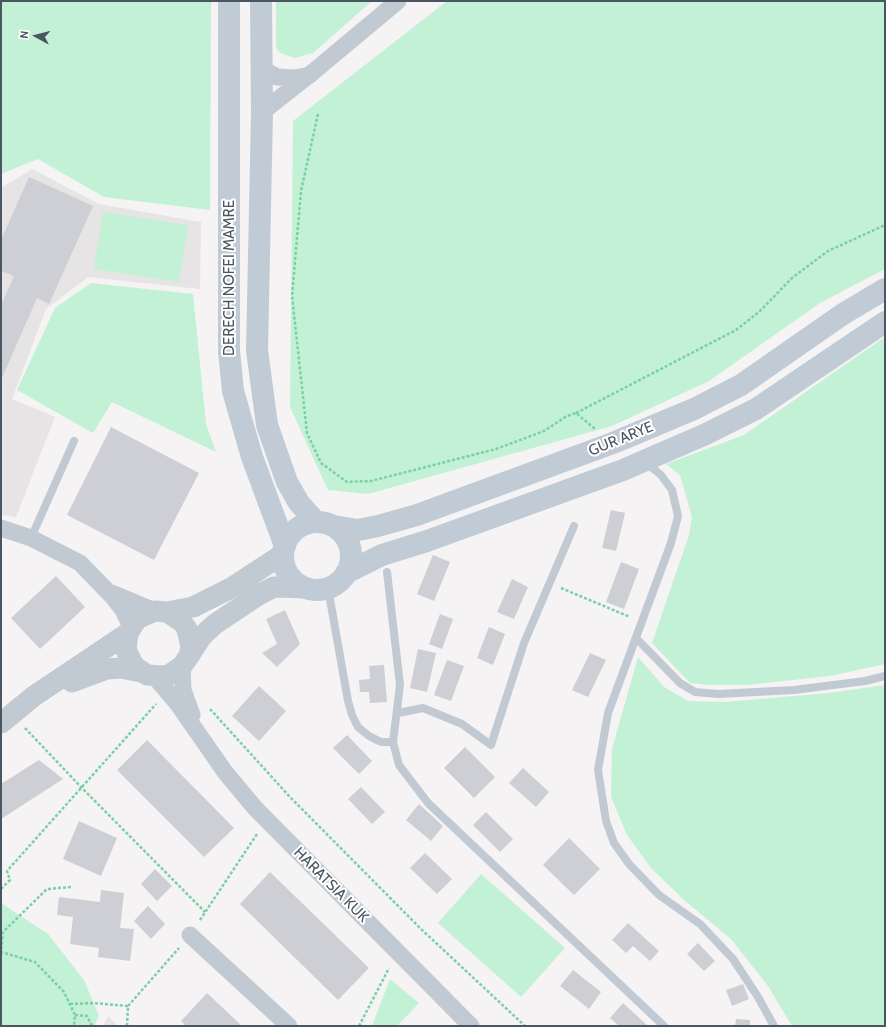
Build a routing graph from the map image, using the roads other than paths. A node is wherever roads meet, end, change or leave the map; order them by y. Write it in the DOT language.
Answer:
graph roads {
  1 [pos="229,1"];
  2 [pos="261,1"];
  3 [pos="398,1"];
  4 [pos="261,65"];
  5 [pos="310,75"];
  6 [pos="262,112"];
  7 [pos="885,289"];
  8 [pos="885,322"];
  9 [pos="74,440"];
  10 [pos="644,461"];
  11 [pos="324,524"];
  12 [pos="574,526"];
  13 [pos="1,528"];
  14 [pos="31,538"];
  15 [pos="284,550"];
  16 [pos="388,572"];
  17 [pos="346,573"];
  18 [pos="305,588"];
  19 [pos="328,588"];
  20 [pos="107,590"];
  21 [pos="161,612"];
  22 [pos="129,630"];
  23 [pos="636,638"];
  24 [pos="185,661"];
  25 [pos="885,676"];
  26 [pos="154,680"];
  27 [pos="34,696"];
  28 [pos="398,713"];
  29 [pos="6,718"];
  30 [pos="201,737"];
  31 [pos="393,742"];
  32 [pos="190,935"];
  33 [pos="289,1026"];
  34 [pos="471,1026"];
  35 [pos="664,1026"];
  36 [pos="774,1026"];
  1 -- 15 [label="main road, DERECH NOFEI MAMRE"];
  2 -- 4 [label="main road, DERECH NOFEI MAMRE"];
  3 -- 5 [label="street"];
  4 -- 5 [label="street"];
  4 -- 6 [label="main road, DERECH NOFEI MAMRE"];
  5 -- 6 [label="street"];
  6 -- 11 [label="main road, DERECH NOFEI MAMRE"];
  7 -- 11 [label="main road, GUR ARYE"];
  8 -- 10 [label="main road, GUR ARYE"];
  9 -- 14 [label="lane"];
  10 -- 17 [label="main road, GUR ARYE"];
  10 -- 23 [label="lane"];
  11 -- 15 [label="main road"];
  11 -- 17 [label="main road"];
  12 -- 28 [label="lane"];
  13 -- 14 [label="street"];
  14 -- 20 [label="street"];
  15 -- 18 [label="main road"];
  15 -- 21 [label="street"];
  16 -- 28 [label="lane"];
  17 -- 19 [label="main road"];
  18 -- 19 [label="main road"];
  18 -- 24 [label="street"];
  19 -- 31 [label="lane"];
  20 -- 21 [label="street"];
  20 -- 22 [label="street"];
  21 -- 22 [label="street"];
  21 -- 24 [label="street"];
  22 -- 26 [label="street"];
  22 -- 27 [label="street"];
  23 -- 25 [label="lane"];
  23 -- 36 [label="lane"];
  24 -- 26 [label="street"];
  24 -- 30 [label="street, HARATSIA KUK"];
  26 -- 27 [label="street"];
  26 -- 30 [label="street, HARATSIA KUK"];
  27 -- 29 [label="street"];
  28 -- 31 [label="lane"];
  30 -- 34 [label="street, HARATSIA KUK"];
  31 -- 35 [label="lane"];
  32 -- 33 [label="street"];
}
